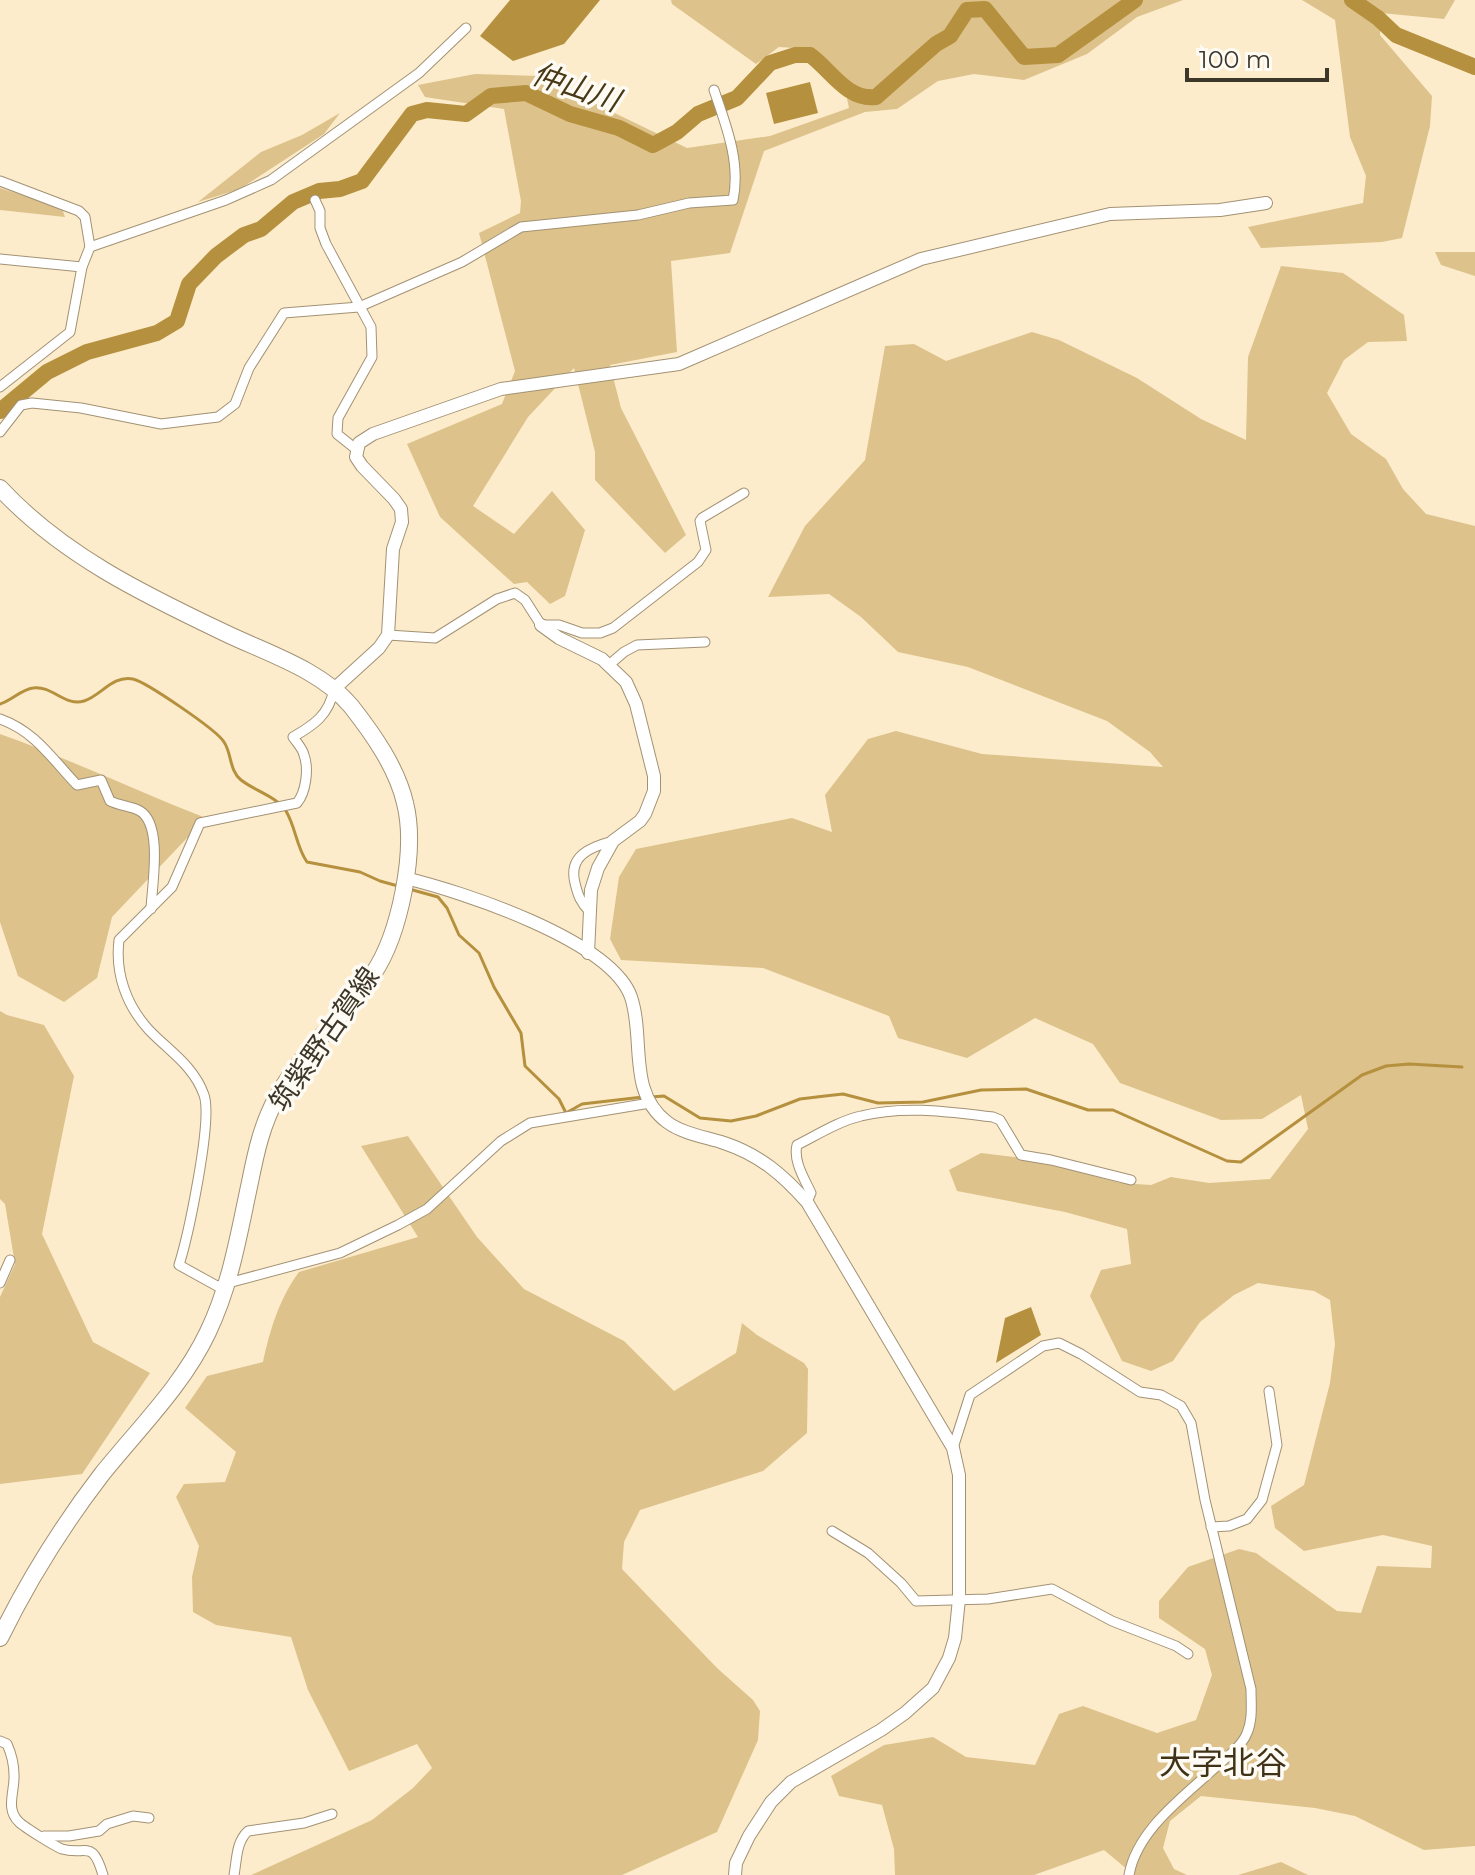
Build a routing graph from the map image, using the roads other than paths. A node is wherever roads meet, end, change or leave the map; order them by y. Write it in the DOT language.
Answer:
graph roads {
  1 [pos="466,28"];
  2 [pos="714,90"];
  3 [pos="0,181"];
  4 [pos="315,200"];
  5 [pos="1266,203"];
  6 [pos="90,247"];
  7 [pos="0,259"];
  8 [pos="82,267"];
  9 [pos="359,307"];
  10 [pos="0,387"];
  11 [pos="0,432"];
  12 [pos="357,450"];
  13 [pos="0,488"];
  14 [pos="744,493"];
  15 [pos="541,625"];
  16 [pos="388,635"];
  17 [pos="705,642"];
  18 [pos="610,664"];
  19 [pos="334,689"];
  20 [pos="0,719"];
  21 [pos="613,841"];
  22 [pos="405,878"];
  23 [pos="151,909"];
  24 [pos="590,912"];
  25 [pos="588,953"];
  26 [pos="650,1103"];
  27 [pos="1131,1180"];
  28 [pos="807,1202"];
  29 [pos="10,1260"];
  30 [pos="228,1281"];
  31 [pos="0,1283"];
  32 [pos="1269,1391"];
  33 [pos="953,1448"];
  34 [pos="1211,1527"];
  35 [pos="832,1531"];
  36 [pos="959,1599"];
  37 [pos="0,1638"];
  38 [pos="1188,1654"];
  39 [pos="0,1741"];
  40 [pos="332,1814"];
  41 [pos="149,1818"];
  42 [pos="41,1835"];
  43 [pos="103,1875"];
  44 [pos="234,1875"];
  45 [pos="735,1875"];
  46 [pos="1129,1875"];
  1 -- 6 [label="street"];
  2 -- 9 [label="street"];
  3 -- 6 [label="street"];
  4 -- 9 [label="street"];
  5 -- 12 [label="street"];
  6 -- 8 [label="street"];
  7 -- 8 [label="street"];
  8 -- 10 [label="street"];
  9 -- 11 [label="street"];
  9 -- 12 [label="street"];
  12 -- 16 [label="street"];
  13 -- 19 [label="main road, 筑紫野古賀線"];
  14 -- 15 [label="street"];
  15 -- 16 [label="street"];
  15 -- 18 [label="street"];
  16 -- 19 [label="street"];
  17 -- 18 [label="street"];
  18 -- 21 [label="street"];
  19 -- 22 [label="main road, 筑紫野古賀線"];
  19 -- 23 [label="street"];
  20 -- 23 [label="street"];
  21 -- 24 [label="street"];
  21 -- 24 [label="street"];
  22 -- 25 [label="street"];
  22 -- 30 [label="main road, 筑紫野古賀線"];
  23 -- 30 [label="street"];
  24 -- 25 [label="street"];
  25 -- 26 [label="street"];
  26 -- 28 [label="street"];
  26 -- 30 [label="street"];
  27 -- 28 [label="street"];
  28 -- 33 [label="street"];
  29 -- 31 [label="street"];
  30 -- 37 [label="main road, 筑紫野古賀線"];
  32 -- 34 [label="street"];
  33 -- 34 [label="street"];
  33 -- 36 [label="street"];
  34 -- 46 [label="street"];
  35 -- 36 [label="street"];
  36 -- 38 [label="street"];
  36 -- 45 [label="street"];
  39 -- 42 [label="street"];
  40 -- 44 [label="street"];
  41 -- 42 [label="street"];
  42 -- 43 [label="street"];
}
